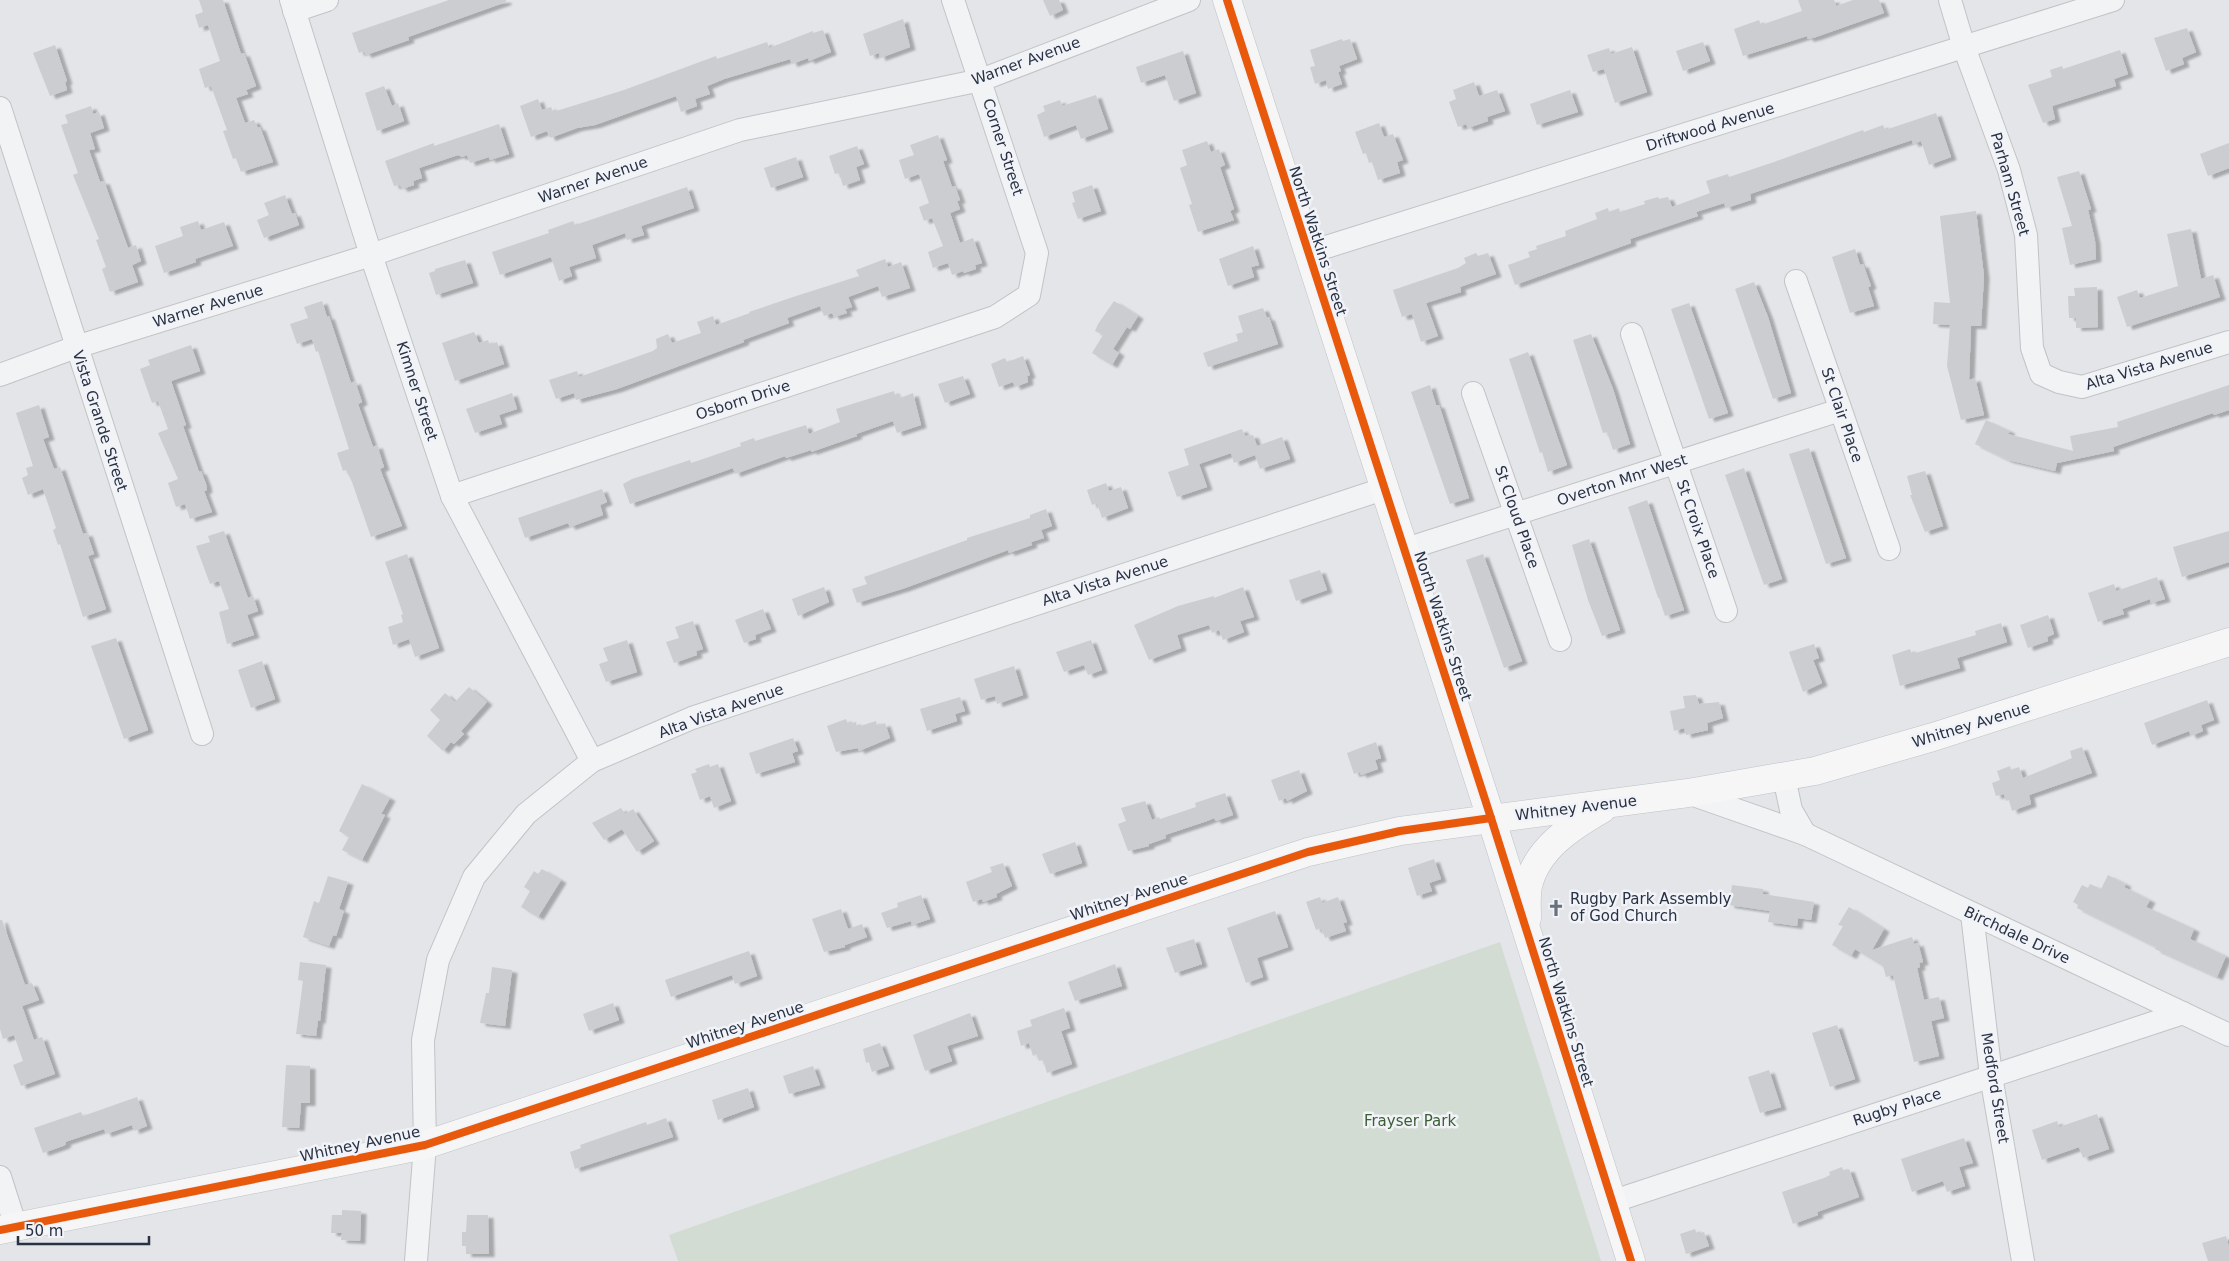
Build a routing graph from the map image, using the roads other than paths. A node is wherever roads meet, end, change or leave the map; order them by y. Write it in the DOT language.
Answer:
graph roads {
  1 [pos="327,0"];
  2 [pos="954,0"];
  3 [pos="1190,0"];
  4 [pos="1227,0"];
  5 [pos="1950,0"];
  6 [pos="2113,0"];
  7 [pos="292,6"];
  8 [pos="1964,47"];
  9 [pos="981,80"];
  10 [pos="0,108"];
  11 [pos="1308,253"];
  12 [pos="371,255"];
  13 [pos="1796,282"];
  14 [pos="1029,295"];
  15 [pos="1632,334"];
  16 [pos="2229,342"];
  17 [pos="76,347"];
  18 [pos="0,374"];
  19 [pos="2041,374"];
  20 [pos="1474,394"];
  21 [pos="1840,410"];
  22 [pos="1676,463"];
  23 [pos="1383,489"];
  24 [pos="452,496"];
  25 [pos="1516,514"];
  26 [pos="1889,549"];
  27 [pos="1404,550"];
  28 [pos="1726,611"];
  29 [pos="1560,640"];
  30 [pos="2229,642"];
  31 [pos="202,734"];
  32 [pos="592,761"];
  33 [pos="1784,777"];
  34 [pos="1688,793"];
  35 [pos="1614,803"];
  36 [pos="1491,818"];
  37 [pos="1805,834"];
  38 [pos="1972,914"];
  39 [pos="1527,934"];
  40 [pos="2183,1014"];
  41 [pos="2229,1036"];
  42 [pos="1991,1076"];
  43 [pos="425,1145"];
  44 [pos="0,1177"];
  45 [pos="1611,1202"];
  46 [pos="8,1228"];
  47 [pos="416,1261"];
  48 [pos="1631,1261"];
  49 [pos="2023,1261"];
  1 -- 7 [label="street"];
  2 -- 9 [label="street, Corner Street"];
  3 -- 9 [label="street, Warner Avenue"];
  4 -- 11 [label="main road, North Watkins Street"];
  5 -- 8 [label="street, Parham Street"];
  6 -- 8 [label="street, Driftwood Avenue"];
  7 -- 12 [label="street, Kimner Street"];
  8 -- 11 [label="street, Driftwood Avenue"];
  8 -- 19 [label="street, Parham Street"];
  9 -- 12 [label="street, Warner Avenue"];
  9 -- 14 [label="street, Corner Street"];
  10 -- 17 [label="street, Vista Grande Street"];
  11 -- 23 [label="main road, North Watkins Street"];
  12 -- 17 [label="street, Warner Avenue"];
  12 -- 24 [label="street, Kimner Street"];
  13 -- 21 [label="street, St Clair Place"];
  14 -- 24 [label="street, Osborn Drive"];
  15 -- 22 [label="street, St Croix Place"];
  16 -- 19 [label="street, Alta Vista Avenue"];
  17 -- 18 [label="street, Warner Avenue"];
  17 -- 31 [label="street, Vista Grande Street"];
  20 -- 25 [label="street, St Cloud Place"];
  21 -- 22 [label="street, Overton Mnr West"];
  21 -- 26 [label="street, St Clair Place"];
  22 -- 25 [label="street, Overton Mnr West"];
  22 -- 28 [label="street, St Croix Place"];
  23 -- 27 [label="main road, North Watkins Street"];
  23 -- 32 [label="street, Alta Vista Avenue"];
  24 -- 32 [label="street, Kimner Street"];
  25 -- 27 [label="street, Overton Mnr West"];
  25 -- 29 [label="street, St Cloud Place"];
  27 -- 36 [label="main road, North Watkins Street"];
  30 -- 33 [label="main road, Whitney Avenue"];
  32 -- 43 [label="street, Alta Vista Avenue"];
  33 -- 34 [label="main road, Whitney Avenue"];
  33 -- 37 [label="street"];
  34 -- 35 [label="main road, Whitney Avenue"];
  34 -- 37 [label="street, Birchdale Drive"];
  35 -- 36 [label="main road, Whitney Avenue"];
  35 -- 39 [label="main road"];
  36 -- 39 [label="main road, North Watkins Street"];
  36 -- 43 [label="main road, Whitney Avenue"];
  37 -- 38 [label="street, Birchdale Drive"];
  38 -- 40 [label="street, Birchdale Drive"];
  38 -- 42 [label="street, Medford Street"];
  39 -- 45 [label="main road, North Watkins Street"];
  40 -- 41 [label="street, Birchdale Drive"];
  40 -- 42 [label="street, Rugby Place"];
  42 -- 45 [label="street, Rugby Place"];
  42 -- 49 [label="street, Medford Street"];
  43 -- 46 [label="main road, Whitney Avenue"];
  43 -- 47 [label="street, Alta Vista Avenue"];
  44 -- 46 [label="street"];
  45 -- 48 [label="main road, North Watkins Street"];
}
